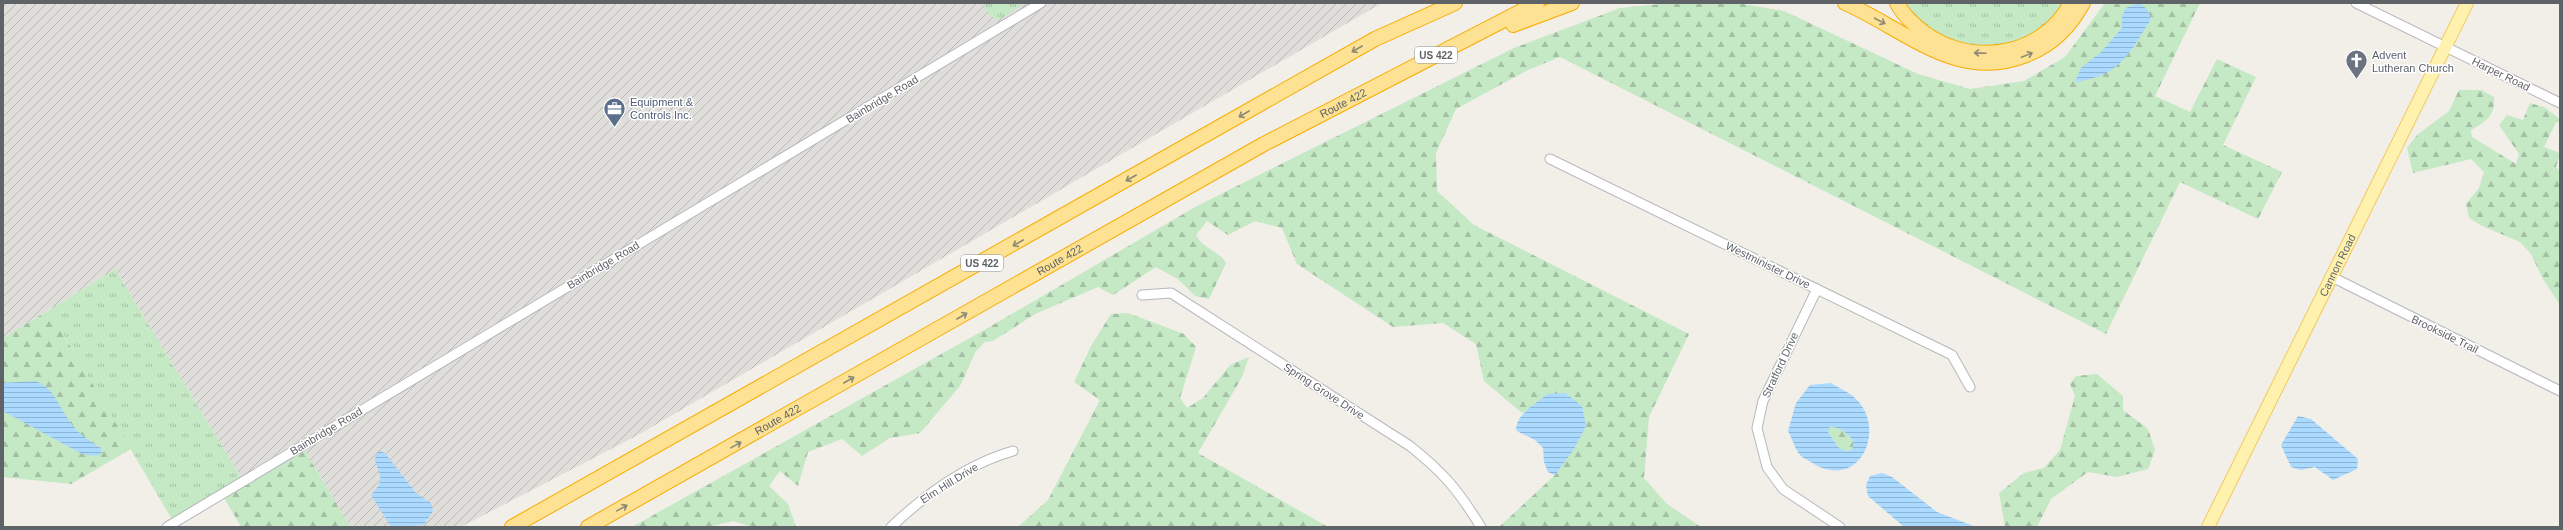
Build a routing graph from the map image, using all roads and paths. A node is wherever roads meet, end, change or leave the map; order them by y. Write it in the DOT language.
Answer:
graph roads {
  1 [pos="1040,3"];
  2 [pos="1438,3"];
  3 [pos="1455,3"];
  4 [pos="1536,3"];
  5 [pos="1572,3"];
  6 [pos="1845,3"];
  7 [pos="1897,3"];
  8 [pos="2071,3"];
  9 [pos="2083,3"];
  10 [pos="2356,3"];
  11 [pos="2467,3"];
  12 [pos="1375,39"];
  13 [pos="2446,48"];
  14 [pos="2560,103"];
  15 [pos="1336,106"];
  16 [pos="1550,159"];
  17 [pos="2330,276"];
  18 [pos="1817,289"];
  19 [pos="1142,295"];
  20 [pos="1970,387"];
  21 [pos="2560,391"];
  22 [pos="1013,450"];
  23 [pos="167,527"];
  24 [pos="512,527"];
  25 [pos="588,527"];
  26 [pos="891,527"];
  27 [pos="1481,527"];
  28 [pos="1840,527"];
  29 [pos="2208,527"];
  1 -- 23 [label="street, Bainbridge Road"];
  2 -- 12 [label="highway"];
  3 -- 12 [label="highway, US 422"];
  4 -- 15 [label="highway, Route 422 / US 422"];
  5 -- 15 [label="highway"];
  6 -- 9 [label="highway, one-way"];
  8 -- 7 [label="highway, one-way"];
  10 -- 13 [label="street, Harper Road"];
  11 -- 13 [label="main road, Cannon Road"];
  12 -- 24 [label="highway, US 422, one-way"];
  13 -- 14 [label="street, Harper Road"];
  13 -- 17 [label="main road, Cannon Road"];
  25 -- 15 [label="highway, Route 422 / US 422, one-way"];
  16 -- 18 [label="street, Westminister Drive"];
  17 -- 21 [label="street, Brookside Trail"];
  17 -- 29 [label="main road, Cannon Road"];
  18 -- 20 [label="street, Westminister Drive"];
  18 -- 28 [label="street, Stratford Drive"];
  19 -- 27 [label="street, Spring Grove Drive"];
  22 -- 26 [label="street, Elm Hill Drive"];
}
